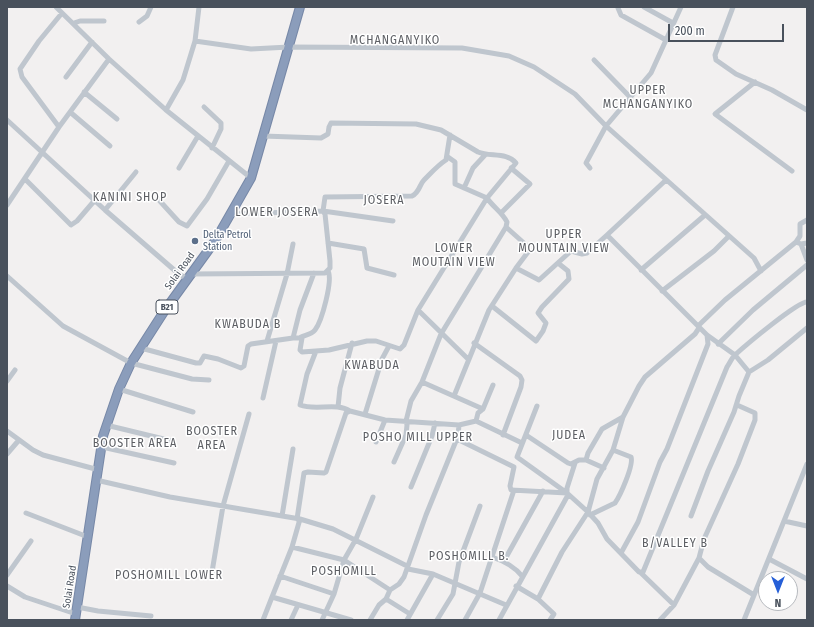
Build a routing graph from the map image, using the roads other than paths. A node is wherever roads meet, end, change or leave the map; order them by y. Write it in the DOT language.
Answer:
graph roads {
  1 [pos="56,7"];
  2 [pos="151,7"];
  3 [pos="199,7"];
  4 [pos="300,7"];
  5 [pos="618,7"];
  6 [pos="644,7"];
  7 [pos="681,7"];
  8 [pos="733,7"];
  9 [pos="62,12"];
  10 [pos="104,21"];
  11 [pos="139,22"];
  12 [pos="74,23"];
  13 [pos="673,23"];
  14 [pos="195,40"];
  15 [pos="666,40"];
  16 [pos="92,42"];
  17 [pos="289,47"];
  18 [pos="109,59"];
  19 [pos="594,60"];
  20 [pos="66,77"];
  21 [pos="755,82"];
  22 [pos="84,92"];
  23 [pos="630,97"];
  24 [pos="204,107"];
  25 [pos="166,110"];
  26 [pos="807,110"];
  27 [pos="70,112"];
  28 [pos="117,119"];
  29 [pos="7,120"];
  30 [pos="606,126"];
  31 [pos="59,127"];
  32 [pos="450,135"];
  33 [pos="198,136"];
  34 [pos="263,136"];
  35 [pos="110,146"];
  36 [pos="212,148"];
  37 [pos="42,153"];
  38 [pos="485,154"];
  39 [pos="448,157"];
  40 [pos="229,161"];
  41 [pos="179,168"];
  42 [pos="511,168"];
  43 [pos="590,168"];
  44 [pos="792,171"];
  45 [pos="136,172"];
  46 [pos="251,178"];
  47 [pos="24,179"];
  48 [pos="666,180"];
  49 [pos="464,188"];
  50 [pos="487,198"];
  51 [pos="158,199"];
  52 [pos="95,200"];
  53 [pos="7,205"];
  54 [pos="105,210"];
  55 [pos="323,211"];
  56 [pos="501,213"];
  57 [pos="232,214"];
  58 [pos="705,215"];
  59 [pos="807,220"];
  60 [pos="393,221"];
  61 [pos="506,226"];
  62 [pos="607,235"];
  63 [pos="728,236"];
  64 [pos="328,242"];
  65 [pos="798,243"];
  66 [pos="807,243"];
  67 [pos="293,244"];
  68 [pos="807,260"];
  69 [pos="558,263"];
  70 [pos="807,265"];
  71 [pos="516,268"];
  72 [pos="641,270"];
  73 [pos="328,271"];
  74 [pos="761,271"];
  75 [pos="314,273"];
  76 [pos="288,274"];
  77 [pos="7,276"];
  78 [pos="189,276"];
  79 [pos="394,276"];
  80 [pos="662,291"];
  81 [pos="807,302"];
  82 [pos="492,306"];
  83 [pos="418,310"];
  84 [pos="699,327"];
  85 [pos="807,328"];
  86 [pos="441,334"];
  87 [pos="707,335"];
  88 [pos="301,337"];
  89 [pos="293,338"];
  90 [pos="267,341"];
  91 [pos="276,341"];
  92 [pos="352,343"];
  93 [pos="474,344"];
  94 [pos="718,344"];
  95 [pos="389,346"];
  96 [pos="141,348"];
  97 [pos="316,351"];
  98 [pos="735,355"];
  99 [pos="468,360"];
  100 [pos="131,363"];
  101 [pos="15,370"];
  102 [pos="749,372"];
  103 [pos="209,380"];
  104 [pos="7,381"];
  105 [pos="422,382"];
  106 [pos="494,384"];
  107 [pos="118,389"];
  108 [pos="454,396"];
  109 [pos="263,398"];
  110 [pos="737,405"];
  111 [pos="537,406"];
  112 [pos="338,407"];
  113 [pos="484,409"];
  114 [pos="350,411"];
  115 [pos="193,412"];
  116 [pos="249,414"];
  117 [pos="365,414"];
  118 [pos="623,417"];
  119 [pos="385,420"];
  120 [pos="406,421"];
  121 [pos="476,421"];
  122 [pos="435,423"];
  123 [pos="106,425"];
  124 [pos="459,425"];
  125 [pos="7,431"];
  126 [pos="503,435"];
  127 [pos="526,435"];
  128 [pos="457,439"];
  129 [pos="19,440"];
  130 [pos="172,441"];
  131 [pos="376,442"];
  132 [pos="522,443"];
  133 [pos="102,447"];
  134 [pos="293,449"];
  135 [pos="613,450"];
  136 [pos="7,454"];
  137 [pos="586,460"];
  138 [pos="394,462"];
  139 [pos="174,463"];
  140 [pos="575,463"];
  141 [pos="807,464"];
  142 [pos="604,468"];
  143 [pos="98,470"];
  144 [pos="96,480"];
  145 [pos="411,487"];
  146 [pos="514,490"];
  147 [pos="543,491"];
  148 [pos="568,494"];
  149 [pos="372,497"];
  150 [pos="223,506"];
  151 [pos="480,506"];
  152 [pos="26,513"];
  153 [pos="589,514"];
  154 [pos="282,516"];
  155 [pos="691,516"];
  156 [pos="299,519"];
  157 [pos="784,521"];
  158 [pos="807,526"];
  159 [pos="88,537"];
  160 [pos="356,539"];
  161 [pos="31,541"];
  162 [pos="292,547"];
  163 [pos="621,553"];
  164 [pos="492,557"];
  165 [pos="699,558"];
  166 [pos="769,559"];
  167 [pos="344,560"];
  168 [pos="504,561"];
  169 [pos="408,567"];
  170 [pos="212,572"];
  171 [pos="641,573"];
  172 [pos="433,574"];
  173 [pos="7,575"];
  174 [pos="280,576"];
  175 [pos="522,576"];
  176 [pos="807,579"];
  177 [pos="454,584"];
  178 [pos="7,586"];
  179 [pos="516,586"];
  180 [pos="390,590"];
  181 [pos="480,593"];
  182 [pos="334,594"];
  183 [pos="754,595"];
  184 [pos="272,597"];
  185 [pos="538,598"];
  186 [pos="386,599"];
  187 [pos="298,605"];
  188 [pos="506,605"];
  189 [pos="674,605"];
  190 [pos="326,613"];
  191 [pos="76,614"];
  192 [pos="410,614"];
  193 [pos="151,616"];
  194 [pos="262,620"];
  195 [pos="291,620"];
  196 [pos="322,620"];
  197 [pos="351,620"];
  198 [pos="370,620"];
  199 [pos="407,620"];
  200 [pos="436,620"];
  201 [pos="465,620"];
  202 [pos="499,620"];
  203 [pos="550,620"];
  204 [pos="660,620"];
  205 [pos="746,620"];
  1 -- 9 [label="street"];
  2 -- 11 [label="street"];
  3 -- 14 [label="street"];
  4 -- 17 [label="highway, Solai Road / B21"];
  5 -- 15 [label="street"];
  6 -- 13 [label="street"];
  7 -- 13 [label="street"];
  8 -- 21 [label="street"];
  9 -- 12 [label="street"];
  9 -- 31 [label="street"];
  10 -- 12 [label="street"];
  12 -- 16 [label="street"];
  13 -- 15 [label="street"];
  14 -- 17 [label="street"];
  14 -- 25 [label="street"];
  15 -- 23 [label="street"];
  16 -- 18 [label="street"];
  16 -- 20 [label="street"];
  17 -- 30 [label="street"];
  17 -- 34 [label="highway, Solai Road / B21"];
  18 -- 22 [label="street"];
  18 -- 25 [label="street"];
  19 -- 23 [label="street"];
  21 -- 26 [label="street"];
  21 -- 44 [label="street"];
  22 -- 27 [label="street"];
  22 -- 28 [label="street"];
  23 -- 30 [label="street"];
  24 -- 36 [label="street"];
  25 -- 33 [label="street"];
  27 -- 31 [label="street"];
  27 -- 35 [label="street"];
  29 -- 37 [label="street"];
  30 -- 43 [label="street"];
  30 -- 48 [label="street"];
  31 -- 37 [label="street"];
  32 -- 34 [label="street"];
  32 -- 38 [label="street"];
  32 -- 39 [label="street"];
  33 -- 36 [label="street"];
  33 -- 41 [label="street"];
  34 -- 46 [label="highway, Solai Road / B21"];
  36 -- 40 [label="street"];
  37 -- 47 [label="street"];
  37 -- 52 [label="street"];
  38 -- 42 [label="street"];
  38 -- 49 [label="street"];
  39 -- 49 [label="street"];
  39 -- 55 [label="street"];
  40 -- 46 [label="street"];
  40 -- 51 [label="street"];
  42 -- 50 [label="street"];
  42 -- 56 [label="street"];
  45 -- 54 [label="street"];
  46 -- 57 [label="highway, Solai Road / B21"];
  47 -- 52 [label="street"];
  47 -- 53 [label="street"];
  48 -- 58 [label="street"];
  48 -- 62 [label="street"];
  49 -- 50 [label="street"];
  50 -- 56 [label="street"];
  50 -- 83 [label="street"];
  52 -- 54 [label="street"];
  54 -- 78 [label="street"];
  55 -- 57 [label="street"];
  55 -- 60 [label="street"];
  55 -- 64 [label="street"];
  56 -- 61 [label="street"];
  57 -- 78 [label="highway, Solai Road / B21"];
  58 -- 63 [label="street"];
  58 -- 72 [label="street"];
  59 -- 65 [label="street"];
  61 -- 71 [label="street"];
  61 -- 86 [label="street"];
  62 -- 69 [label="street"];
  62 -- 72 [label="street"];
  63 -- 74 [label="street"];
  63 -- 80 [label="street"];
  64 -- 73 [label="street"];
  64 -- 79 [label="street"];
  65 -- 66 [label="street"];
  65 -- 68 [label="street"];
  65 -- 74 [label="street"];
  67 -- 76 [label="street"];
  69 -- 71 [label="street"];
  69 -- 82 [label="street"];
  70 -- 94 [label="street"];
  71 -- 82 [label="street"];
  72 -- 80 [label="street"];
  73 -- 75 [label="street"];
  73 -- 88 [label="street"];
  74 -- 84 [label="street"];
  75 -- 76 [label="street"];
  75 -- 89 [label="street"];
  76 -- 78 [label="street"];
  76 -- 90 [label="street"];
  77 -- 100 [label="street"];
  78 -- 96 [label="highway, Solai Road / B21"];
  80 -- 84 [label="street"];
  81 -- 98 [label="street"];
  82 -- 93 [label="street"];
  83 -- 86 [label="street"];
  83 -- 95 [label="street"];
  84 -- 87 [label="street"];
  84 -- 118 [label="street"];
  85 -- 102 [label="street"];
  86 -- 99 [label="street"];
  86 -- 105 [label="street"];
  87 -- 94 [label="street"];
  87 -- 163 [label="street"];
  88 -- 89 [label="street"];
  88 -- 97 [label="street"];
  89 -- 91 [label="street"];
  90 -- 91 [label="street"];
  90 -- 96 [label="street"];
  91 -- 109 [label="street"];
  92 -- 95 [label="street"];
  92 -- 97 [label="street"];
  92 -- 112 [label="street"];
  93 -- 99 [label="street"];
  93 -- 126 [label="street"];
  94 -- 98 [label="street"];
  95 -- 117 [label="street"];
  96 -- 100 [label="highway, Solai Road / B21"];
  97 -- 112 [label="street"];
  98 -- 102 [label="street"];
  98 -- 171 [label="street"];
  99 -- 108 [label="street"];
  100 -- 103 [label="street"];
  100 -- 107 [label="highway, Solai Road / B21"];
  101 -- 104 [label="street"];
  102 -- 110 [label="street"];
  105 -- 108 [label="street"];
  105 -- 120 [label="street"];
  106 -- 113 [label="street"];
  107 -- 115 [label="street"];
  107 -- 123 [label="highway, Solai Road / B21"];
  108 -- 113 [label="street"];
  110 -- 155 [label="street"];
  110 -- 165 [label="street"];
  111 -- 127 [label="street"];
  112 -- 114 [label="street"];
  113 -- 121 [label="street"];
  114 -- 117 [label="street"];
  114 -- 156 [label="street"];
  116 -- 150 [label="street"];
  117 -- 119 [label="street"];
  118 -- 135 [label="street"];
  118 -- 137 [label="street"];
  119 -- 120 [label="street"];
  119 -- 131 [label="street"];
  120 -- 122 [label="street"];
  120 -- 138 [label="street"];
  121 -- 124 [label="street"];
  121 -- 126 [label="street"];
  122 -- 124 [label="street"];
  122 -- 145 [label="street"];
  123 -- 130 [label="street"];
  123 -- 133 [label="highway, Solai Road / B21"];
  124 -- 128 [label="street"];
  125 -- 129 [label="street"];
  126 -- 132 [label="street"];
  127 -- 132 [label="street"];
  127 -- 140 [label="street"];
  128 -- 146 [label="street"];
  128 -- 169 [label="street"];
  129 -- 136 [label="street"];
  129 -- 143 [label="street"];
  132 -- 148 [label="street"];
  133 -- 139 [label="street"];
  133 -- 143 [label="highway, Solai Road / B21"];
  134 -- 154 [label="street"];
  135 -- 142 [label="street"];
  135 -- 153 [label="street"];
  137 -- 140 [label="street"];
  137 -- 142 [label="street"];
  140 -- 148 [label="street"];
  141 -- 157 [label="street"];
  142 -- 153 [label="street"];
  143 -- 144 [label="highway, Solai Road / B21"];
  144 -- 150 [label="street"];
  144 -- 159 [label="highway, Solai Road / B21"];
  146 -- 147 [label="street"];
  146 -- 164 [label="street"];
  147 -- 148 [label="street"];
  147 -- 168 [label="street"];
  148 -- 153 [label="street"];
  148 -- 175 [label="street"];
  149 -- 160 [label="street"];
  150 -- 154 [label="street"];
  150 -- 170 [label="street"];
  151 -- 177 [label="street"];
  152 -- 159 [label="street"];
  153 -- 163 [label="street"];
  153 -- 185 [label="street"];
  154 -- 156 [label="street"];
  156 -- 160 [label="street"];
  156 -- 162 [label="street"];
  157 -- 158 [label="street"];
  157 -- 166 [label="street"];
  159 -- 191 [label="highway, Solai Road / B21"];
  160 -- 167 [label="street"];
  160 -- 169 [label="street"];
  161 -- 173 [label="street"];
  162 -- 167 [label="street"];
  162 -- 174 [label="street"];
  163 -- 171 [label="street"];
  164 -- 168 [label="street"];
  164 -- 181 [label="street"];
  165 -- 183 [label="street"];
  165 -- 189 [label="street"];
  166 -- 176 [label="street"];
  166 -- 183 [label="street"];
  167 -- 180 [label="street"];
  167 -- 182 [label="street"];
  168 -- 175 [label="street"];
  169 -- 172 [label="street"];
  169 -- 180 [label="street"];
  171 -- 189 [label="street"];
  172 -- 177 [label="street"];
  172 -- 192 [label="street"];
  174 -- 182 [label="street"];
  174 -- 184 [label="street"];
  175 -- 179 [label="street"];
  177 -- 181 [label="street"];
  177 -- 200 [label="street"];
  178 -- 191 [label="street"];
  179 -- 185 [label="street"];
  179 -- 188 [label="street"];
  180 -- 186 [label="street"];
  181 -- 188 [label="street"];
  181 -- 201 [label="street"];
  182 -- 190 [label="street"];
  183 -- 205 [label="street"];
  184 -- 187 [label="street"];
  184 -- 194 [label="street"];
  185 -- 203 [label="street"];
  186 -- 192 [label="street"];
  186 -- 198 [label="street"];
  187 -- 190 [label="street"];
  187 -- 195 [label="street"];
  188 -- 202 [label="street"];
  189 -- 204 [label="street"];
  190 -- 196 [label="street"];
  190 -- 197 [label="street"];
  191 -- 193 [label="street"];
  192 -- 199 [label="street"];
}
